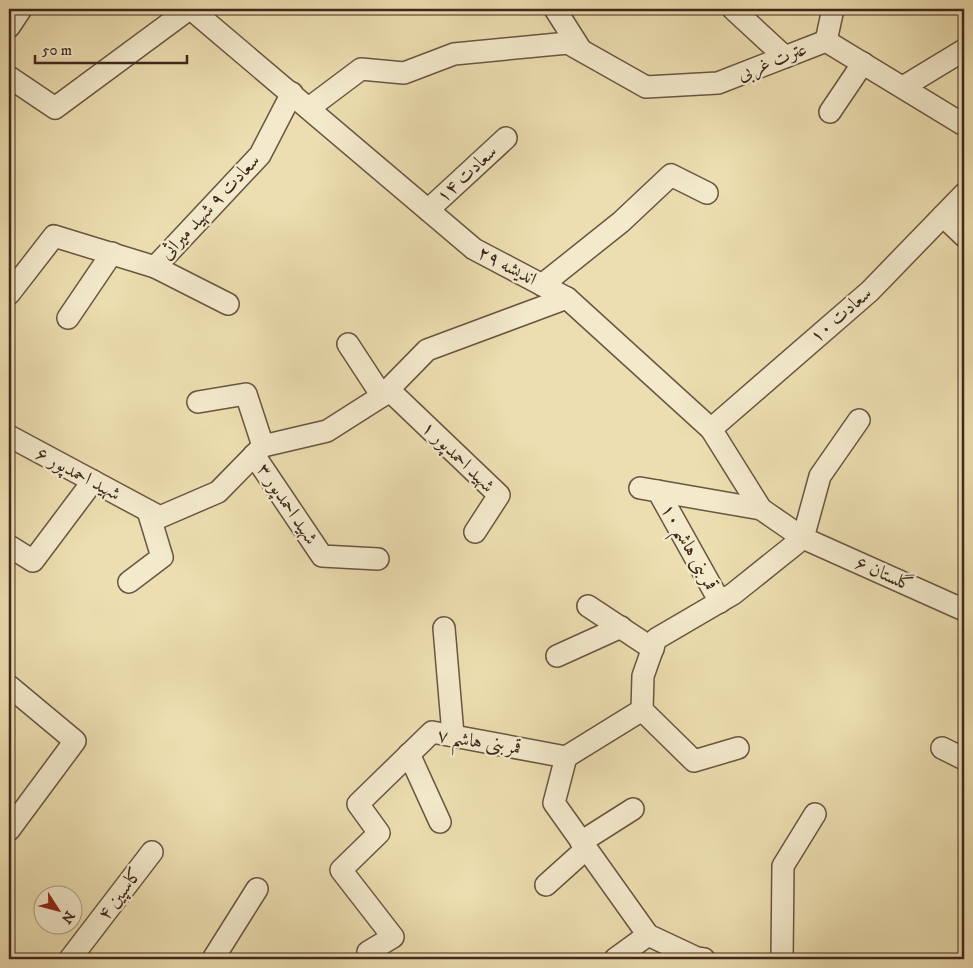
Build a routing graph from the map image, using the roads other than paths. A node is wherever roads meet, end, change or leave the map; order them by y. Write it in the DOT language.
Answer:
graph roads {
  1 [pos="21,9"];
  2 [pos="190,9"];
  3 [pos="555,9"];
  4 [pos="732,9"];
  5 [pos="834,9"];
  6 [pos="9,27"];
  7 [pos="826,41"];
  8 [pos="574,46"];
  9 [pos="964,50"];
  10 [pos="785,57"];
  11 [pos="863,64"];
  12 [pos="9,77"];
  13 [pos="902,87"];
  14 [pos="292,93"];
  15 [pos="309,108"];
  16 [pos="830,112"];
  17 [pos="964,125"];
  18 [pos="506,138"];
  19 [pos="707,192"];
  20 [pos="964,194"];
  21 [pos="428,210"];
  22 [pos="943,216"];
  23 [pos="964,236"];
  24 [pos="112,253"];
  25 [pos="155,267"];
  26 [pos="542,285"];
  27 [pos="9,294"];
  28 [pos="567,298"];
  29 [pos="228,304"];
  30 [pos="68,318"];
  31 [pos="348,344"];
  32 [pos="385,393"];
  33 [pos="198,402"];
  34 [pos="859,420"];
  35 [pos="711,429"];
  36 [pos="9,436"];
  37 [pos="259,450"];
  38 [pos="93,482"];
  39 [pos="761,509"];
  40 [pos="148,511"];
  41 [pos="475,532"];
  42 [pos="803,538"];
  43 [pos="9,546"];
  44 [pos="378,559"];
  45 [pos="129,582"];
  46 [pos="720,602"];
  47 [pos="588,606"];
  48 [pos="964,610"];
  49 [pos="620,627"];
  50 [pos="444,628"];
  51 [pos="653,649"];
  52 [pos="557,656"];
  53 [pos="9,686"];
  54 [pos="642,710"];
  55 [pos="453,735"];
  56 [pos="738,748"];
  57 [pos="942,748"];
  58 [pos="409,754"];
  59 [pos="566,756"];
  60 [pos="964,759"];
  61 [pos="633,809"];
  62 [pos="815,814"];
  63 [pos="440,822"];
  64 [pos="9,830"];
  65 [pos="583,845"];
  66 [pos="152,852"];
  67 [pos="546,885"];
  68 [pos="257,889"];
  69 [pos="648,935"];
  70 [pos="368,952"];
  71 [pos="70,959"];
  72 [pos="213,959"];
  73 [pos="616,959"];
  74 [pos="704,959"];
  75 [pos="782,959"];
  1 -- 6 [label="street"];
  2 -- 12 [label="street"];
  2 -- 14 [label="street, اندیشه ۲۹"];
  3 -- 8 [label="street"];
  4 -- 10 [label="street"];
  5 -- 7 [label="street"];
  7 -- 10 [label="street, عترت غربی"];
  7 -- 11 [label="street, عترت غربی"];
  8 -- 10 [label="street, عترت غربی"];
  8 -- 15 [label="street"];
  9 -- 13 [label="street"];
  11 -- 13 [label="street, عترت غربی"];
  11 -- 16 [label="street"];
  13 -- 17 [label="street, عترت غربی"];
  14 -- 15 [label="street, اندیشه ۲۹"];
  14 -- 25 [label="street, سعادت ۹ شهید میراثی"];
  15 -- 21 [label="street, اندیشه ۲۹"];
  18 -- 21 [label="street, سعادت ۱۴"];
  19 -- 26 [label="street"];
  20 -- 22 [label="street, سعادت ۱۰"];
  21 -- 26 [label="street, اندیشه ۲۹"];
  22 -- 23 [label="street"];
  22 -- 35 [label="street, سعادت ۱۰"];
  24 -- 25 [label="street, سعادت ۹ شهید میراثی"];
  24 -- 27 [label="street, سعادت ۹ شهید میراثی"];
  24 -- 30 [label="street"];
  25 -- 29 [label="street"];
  26 -- 28 [label="street, اندیشه ۲۹"];
  28 -- 32 [label="street"];
  28 -- 35 [label="street, اندیشه ۲۹"];
  31 -- 32 [label="street"];
  32 -- 37 [label="street"];
  32 -- 41 [label="street, شهید احمدپور ۱"];
  33 -- 37 [label="street"];
  34 -- 42 [label="street"];
  35 -- 39 [label="street, اندیشه ۲۹"];
  36 -- 38 [label="street, شهید احمدپور ۶"];
  37 -- 40 [label="street"];
  37 -- 44 [label="street, شهید احمدپور ۳"];
  38 -- 40 [label="street, شهید احمدپور ۶"];
  38 -- 43 [label="street"];
  39 -- 42 [label="street, اندیشه ۲۹"];
  39 -- 46 [label="street, قمربنی هاشم ۱۰"];
  40 -- 45 [label="street"];
  42 -- 46 [label="street"];
  42 -- 48 [label="street, گلستان ۶"];
  46 -- 51 [label="street"];
  47 -- 49 [label="street"];
  49 -- 51 [label="street"];
  49 -- 52 [label="street"];
  50 -- 55 [label="street"];
  51 -- 54 [label="street"];
  53 -- 64 [label="street"];
  54 -- 56 [label="street"];
  54 -- 59 [label="street"];
  55 -- 58 [label="street, قمربنی هاشم ۷"];
  55 -- 59 [label="street, قمربنی هاشم ۷"];
  57 -- 60 [label="street"];
  58 -- 63 [label="street"];
  58 -- 70 [label="street, قمربنی هاشم ۷"];
  59 -- 65 [label="street"];
  61 -- 65 [label="street"];
  62 -- 75 [label="street"];
  65 -- 67 [label="street"];
  65 -- 69 [label="street"];
  66 -- 71 [label="street, کاسپین ۴"];
  68 -- 72 [label="street"];
  69 -- 73 [label="street"];
  69 -- 74 [label="street"];
}
